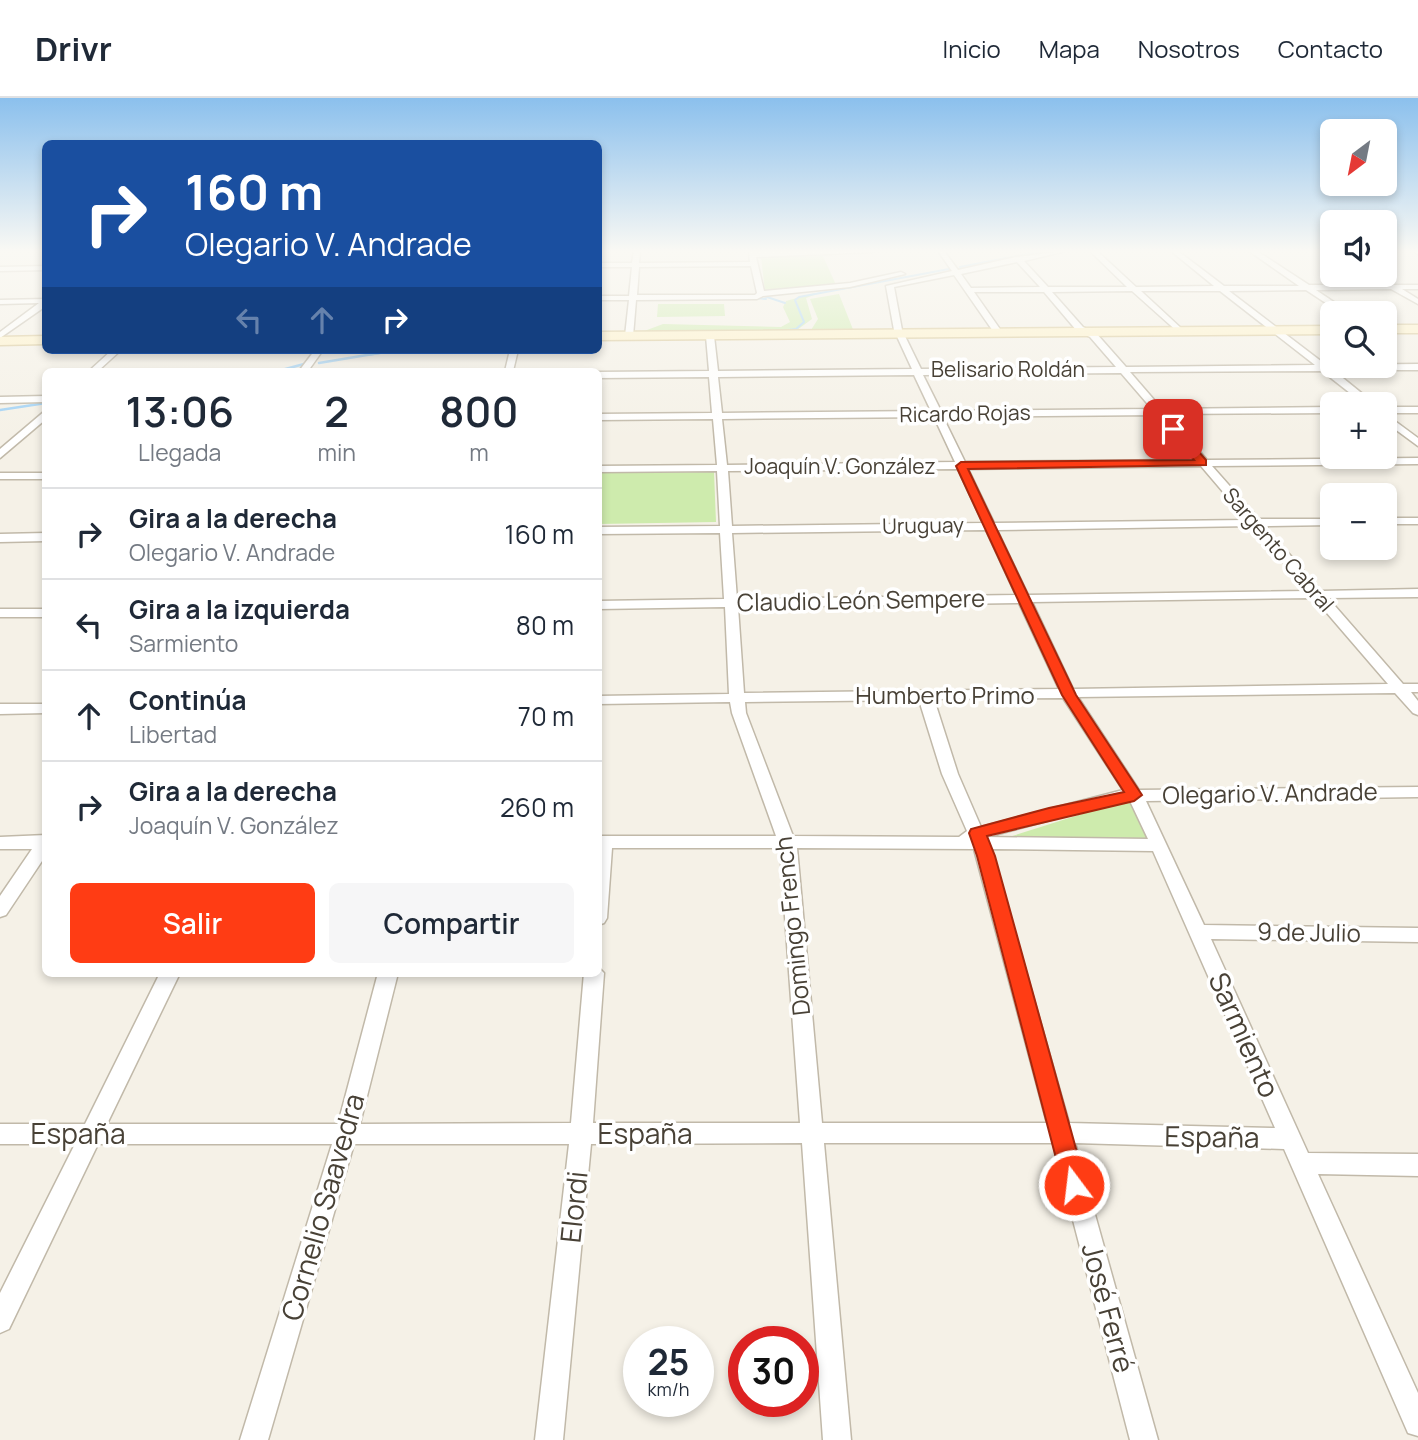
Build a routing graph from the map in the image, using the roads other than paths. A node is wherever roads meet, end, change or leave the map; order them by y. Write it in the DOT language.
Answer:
graph roads {
  1 [pos="31,314"];
  2 [pos="632,314"];
  3 [pos="895,314"];
  4 [pos="985,314"];
  5 [pos="1069,314"];
  6 [pos="1161,314"];
  7 [pos="1255,314"];
  8 [pos="1397,329"];
  9 [pos="1418,329"];
  10 [pos="1276,330"];
  11 [pos="1320,330"];
  12 [pos="1179,331"];
  13 [pos="998,332"];
  14 [pos="1086,332"];
  15 [pos="900,334"];
  16 [pos="602,336"];
  17 [pos="629,336"];
  18 [pos="710,336"];
  19 [pos="0,338"];
  20 [pos="42,340"];
  21 [pos="112,354"];
  22 [pos="316,354"];
  23 [pos="1320,366"];
  24 [pos="1397,367"];
  25 [pos="1418,367"];
  26 [pos="96,368"];
  27 [pos="305,368"];
  28 [pos="1320,368"];
  29 [pos="1121,369"];
  30 [pos="917,371"];
  31 [pos="713,373"];
  32 [pos="602,374"];
  33 [pos="1336,378"];
  34 [pos="1354,392"];
  35 [pos="42,399"];
  36 [pos="0,400"];
  37 [pos="1320,410"];
  38 [pos="1397,410"];
  39 [pos="1418,410"];
  40 [pos="1159,412"];
  41 [pos="939,414"];
  42 [pos="717,416"];
  43 [pos="602,417"];
  44 [pos="40,423"];
  45 [pos="1397,426"];
  46 [pos="1418,443"];
  47 [pos="1,452"];
  48 [pos="1418,461"];
  49 [pos="1202,463"];
  50 [pos="961,466"];
  51 [pos="722,467"];
  52 [pos="602,469"];
  53 [pos="0,476"];
  54 [pos="42,476"];
  55 [pos="1418,521"];
  56 [pos="1320,522"];
  57 [pos="1397,522"];
  58 [pos="1254,523"];
  59 [pos="991,525"];
  60 [pos="726,529"];
  61 [pos="602,531"];
  62 [pos="42,537"];
  63 [pos="0,538"];
  64 [pos="1418,593"];
  65 [pos="1317,595"];
  66 [pos="1024,599"];
  67 [pos="731,603"];
  68 [pos="602,605"];
  69 [pos="0,613"];
  70 [pos="42,613"];
  71 [pos="1398,688"];
  72 [pos="1418,688"];
  73 [pos="925,695"];
  74 [pos="1069,695"];
  75 [pos="737,698"];
  76 [pos="602,701"];
  77 [pos="42,708"];
  78 [pos="0,709"];
  79 [pos="1418,710"];
  80 [pos="1418,792"];
  81 [pos="1134,795"];
  82 [pos="972,838"];
  83 [pos="42,842"];
  84 [pos="602,842"];
  85 [pos="0,843"];
  86 [pos="788,844"];
  87 [pos="1159,845"];
  88 [pos="42,847"];
  89 [pos="0,910"];
  90 [pos="1199,932"];
  91 [pos="1418,934"];
  92 [pos="168,977"];
  93 [pos="387,977"];
  94 [pos="594,977"];
  95 [pos="92,1133"];
  96 [pos="813,1133"];
  97 [pos="1060,1133"];
  98 [pos="0,1134"];
  99 [pos="346,1134"];
  100 [pos="581,1134"];
  101 [pos="1290,1139"];
  102 [pos="1303,1163"];
  103 [pos="1418,1165"];
  104 [pos="0,1320"];
  105 [pos="1418,1423"];
  106 [pos="254,1440"];
  107 [pos="549,1440"];
  108 [pos="837,1440"];
  109 [pos="1144,1440"];
  1 -- 19 [label="street"];
  2 -- 17 [label="street"];
  3 -- 15 [label="street, Sarmiento"];
  4 -- 13 [label="street"];
  5 -- 14 [label="street, Sargento Cabral"];
  6 -- 12 [label="street"];
  7 -- 10 [label="street"];
  8 -- 9 [label="street"];
  10 -- 11 [label="street"];
  10 -- 12 [label="street"];
  10 -- 23 [label="street"];
  12 -- 14 [label="street"];
  13 -- 14 [label="street"];
  13 -- 15 [label="street"];
  14 -- 29 [label="street, Sargento Cabral"];
  15 -- 18 [label="street"];
  15 -- 30 [label="street, Sarmiento"];
  16 -- 17 [label="street"];
  17 -- 18 [label="street"];
  18 -- 31 [label="street, Domingo French"];
  19 -- 20 [label="street"];
  21 -- 26 [label="street"];
  22 -- 27 [label="street"];
  24 -- 25 [label="street, Belisario Roldán"];
  28 -- 29 [label="street, Belisario Roldán"];
  29 -- 30 [label="street, Belisario Roldán"];
  29 -- 40 [label="street, Sargento Cabral"];
  30 -- 31 [label="street, Belisario Roldán"];
  30 -- 41 [label="street, Sarmiento"];
  31 -- 32 [label="street, Belisario Roldán"];
  31 -- 42 [label="street, Domingo French"];
  33 -- 34 [label="street"];
  35 -- 36 [label="street"];
  37 -- 40 [label="street, Ricardo Rojas"];
  38 -- 39 [label="street"];
  40 -- 41 [label="street, Ricardo Rojas"];
  40 -- 49 [label="street, Sargento Cabral"];
  41 -- 42 [label="street, Ricardo Rojas"];
  41 -- 50 [label="street, Sarmiento"];
  42 -- 43 [label="street, Ricardo Rojas"];
  42 -- 51 [label="street, Domingo French"];
  44 -- 47 [label="street"];
  45 -- 46 [label="street"];
  48 -- 49 [label="street, Joaquín V. González"];
  49 -- 50 [label="street, Joaquín V. González"];
  49 -- 58 [label="street, Sargento Cabral"];
  50 -- 51 [label="street, Joaquín V. González"];
  50 -- 59 [label="street, Sarmiento"];
  51 -- 52 [label="street, Joaquín V. González"];
  51 -- 60 [label="street, Domingo French"];
  53 -- 54 [label="street"];
  55 -- 57 [label="street"];
  56 -- 58 [label="street, Uruguay"];
  58 -- 59 [label="street, Uruguay"];
  58 -- 65 [label="street, Sargento Cabral"];
  59 -- 60 [label="street, Uruguay"];
  59 -- 66 [label="street, Sarmiento"];
  60 -- 61 [label="street, Uruguay"];
  60 -- 67 [label="street, Domingo French"];
  62 -- 63 [label="street"];
  64 -- 65 [label="street, Claudio León Sempere"];
  65 -- 66 [label="street, Claudio León Sempere"];
  65 -- 71 [label="street, Sargento Cabral"];
  66 -- 67 [label="street, Claudio León Sempere"];
  66 -- 74 [label="street, Sarmiento"];
  67 -- 68 [label="street, Claudio León Sempere"];
  67 -- 75 [label="street, Domingo French"];
  69 -- 70 [label="street"];
  71 -- 72 [label="street, Humberto Primo"];
  71 -- 74 [label="street, Humberto Primo"];
  71 -- 79 [label="street, Sargento Cabral"];
  73 -- 74 [label="street, Humberto Primo"];
  73 -- 75 [label="street, Humberto Primo"];
  73 -- 82 [label="street, José Ferré"];
  74 -- 81 [label="street, Sarmiento"];
  75 -- 76 [label="street, Humberto Primo"];
  75 -- 86 [label="street, Domingo French"];
  77 -- 78 [label="street"];
  80 -- 81 [label="street, Olegario V. Andrade"];
  81 -- 82 [label="street, Olegario V. Andrade"];
  81 -- 87 [label="street, Sarmiento"];
  82 -- 86 [label="street, Olegario V. Andrade"];
  82 -- 87 [label="street, Olegario V. Andrade"];
  82 -- 97 [label="street, José Ferré"];
  83 -- 85 [label="street"];
  84 -- 86 [label="street, Olegario V. Andrade"];
  86 -- 96 [label="street, Domingo French"];
  87 -- 90 [label="street, Sarmiento"];
  88 -- 89 [label="street"];
  90 -- 91 [label="street, 9 de Julio"];
  90 -- 101 [label="street, Sarmiento"];
  92 -- 95 [label="street"];
  93 -- 99 [label="street, Cornelio Saavedra"];
  94 -- 100 [label="street, Elordi"];
  95 -- 98 [label="street, España"];
  95 -- 99 [label="street, España"];
  95 -- 104 [label="street"];
  96 -- 97 [label="street, España"];
  96 -- 100 [label="street, España"];
  96 -- 108 [label="street, Domingo French"];
  97 -- 101 [label="street, España"];
  97 -- 109 [label="street, José Ferré"];
  99 -- 100 [label="street, España"];
  99 -- 106 [label="street, Cornelio Saavedra"];
  100 -- 107 [label="street, Elordi"];
  101 -- 102 [label="street, Sarmiento"];
  102 -- 103 [label="street"];
  102 -- 105 [label="street, Sarmiento"];
}
